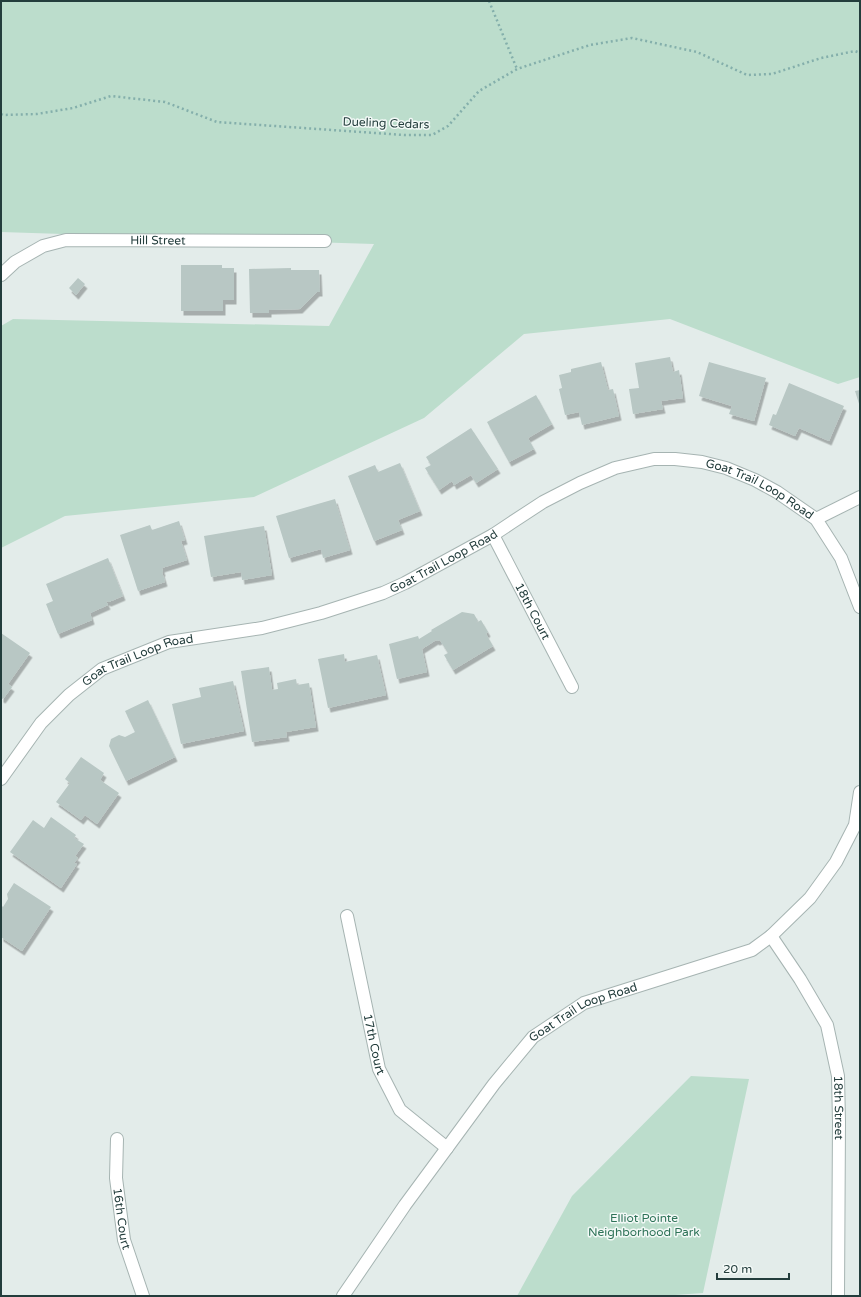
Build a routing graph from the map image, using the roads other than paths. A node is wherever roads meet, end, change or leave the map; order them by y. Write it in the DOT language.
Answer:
graph roads {
  1 [pos="325,241"];
  2 [pos="1,275"];
  3 [pos="860,497"];
  4 [pos="816,519"];
  5 [pos="493,535"];
  6 [pos="860,607"];
  7 [pos="572,687"];
  8 [pos="1,779"];
  9 [pos="860,792"];
  10 [pos="347,916"];
  11 [pos="771,936"];
  12 [pos="117,1139"];
  13 [pos="447,1148"];
  14 [pos="143,1296"];
  15 [pos="343,1296"];
  16 [pos="838,1296"];
  1 -- 2 [label="street, Hill Street"];
  3 -- 4 [label="street"];
  4 -- 5 [label="street, Goat Trail Loop Road"];
  4 -- 6 [label="street, Goat Trail Loop Road"];
  5 -- 7 [label="street, 18th Court"];
  5 -- 8 [label="street, Goat Trail Loop Road"];
  9 -- 11 [label="street, Goat Trail Loop Road"];
  10 -- 13 [label="street, 17th Court"];
  11 -- 13 [label="street, Goat Trail Loop Road"];
  11 -- 16 [label="street, 18th Street"];
  12 -- 14 [label="street, 16th Court"];
  13 -- 15 [label="street, Goat Trail Loop Road"];
}
